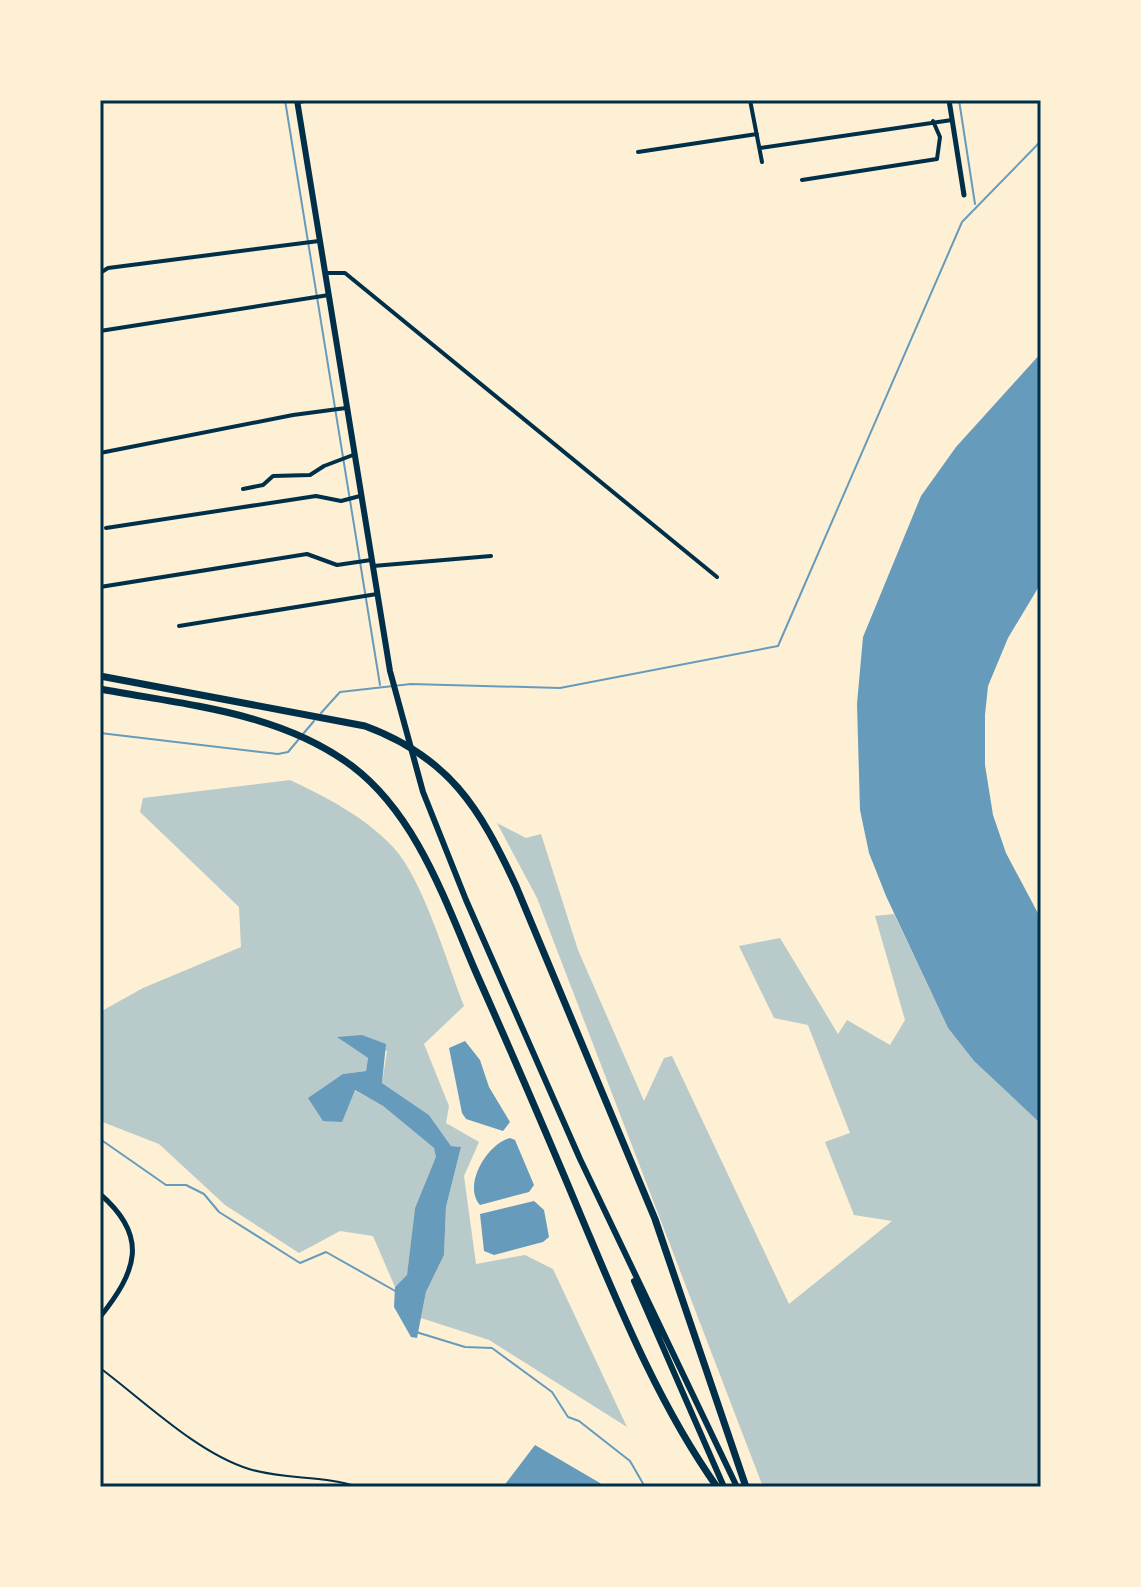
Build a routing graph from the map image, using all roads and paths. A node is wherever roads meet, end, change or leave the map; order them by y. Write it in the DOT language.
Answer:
graph roads {
  1 [pos="311,100"];
  2 [pos="750,100"];
  3 [pos="949,100"];
  4 [pos="298,101"];
  5 [pos="952,120"];
  6 [pos="933,121"];
  7 [pos="757,134"];
  8 [pos="760,148"];
  9 [pos="638,152"];
  10 [pos="762,162"];
  11 [pos="802,180"];
  12 [pos="964,195"];
  13 [pos="316,242"];
  14 [pos="100,273"];
  15 [pos="324,273"];
  16 [pos="326,296"];
  17 [pos="100,331"];
  18 [pos="343,409"];
  19 [pos="100,453"];
  20 [pos="350,456"];
  21 [pos="243,489"];
  22 [pos="357,497"];
  23 [pos="106,528"];
  24 [pos="491,556"];
  25 [pos="370,563"];
  26 [pos="717,577"];
  27 [pos="100,587"];
  28 [pos="377,594"];
  29 [pos="179,626"];
  30 [pos="100,676"];
  31 [pos="100,689"];
  32 [pos="100,1194"];
  33 [pos="621,1248"];
  34 [pos="100,1317"];
  35 [pos="100,1368"];
  36 [pos="358,1487"];
  37 [pos="717,1487"];
  38 [pos="724,1487"];
  39 [pos="737,1487"];
  40 [pos="746,1487"];
  1 -- 4 [label="street"];
  2 -- 7 [label="street"];
  3 -- 5 [label="street"];
  4 -- 13 [label="highway"];
  5 -- 6 [label="street"];
  5 -- 12 [label="street"];
  6 -- 8 [label="street"];
  6 -- 11 [label="street"];
  7 -- 8 [label="street"];
  7 -- 9 [label="street"];
  8 -- 10 [label="street"];
  13 -- 14 [label="street"];
  13 -- 15 [label="highway"];
  15 -- 16 [label="highway"];
  15 -- 26 [label="street"];
  16 -- 17 [label="street"];
  16 -- 18 [label="highway"];
  18 -- 19 [label="street"];
  18 -- 20 [label="highway"];
  20 -- 21 [label="street"];
  20 -- 22 [label="highway"];
  22 -- 23 [label="street"];
  22 -- 25 [label="highway"];
  24 -- 25 [label="street"];
  25 -- 27 [label="street"];
  25 -- 28 [label="highway"];
  28 -- 29 [label="street"];
  28 -- 33 [label="highway"];
  30 -- 40 [label="highway"];
  31 -- 37 [label="highway"];
  32 -- 34 [label="street"];
  33 -- 38 [label="highway"];
  33 -- 39 [label="highway"];
  35 -- 36 [label="lane"];
}
